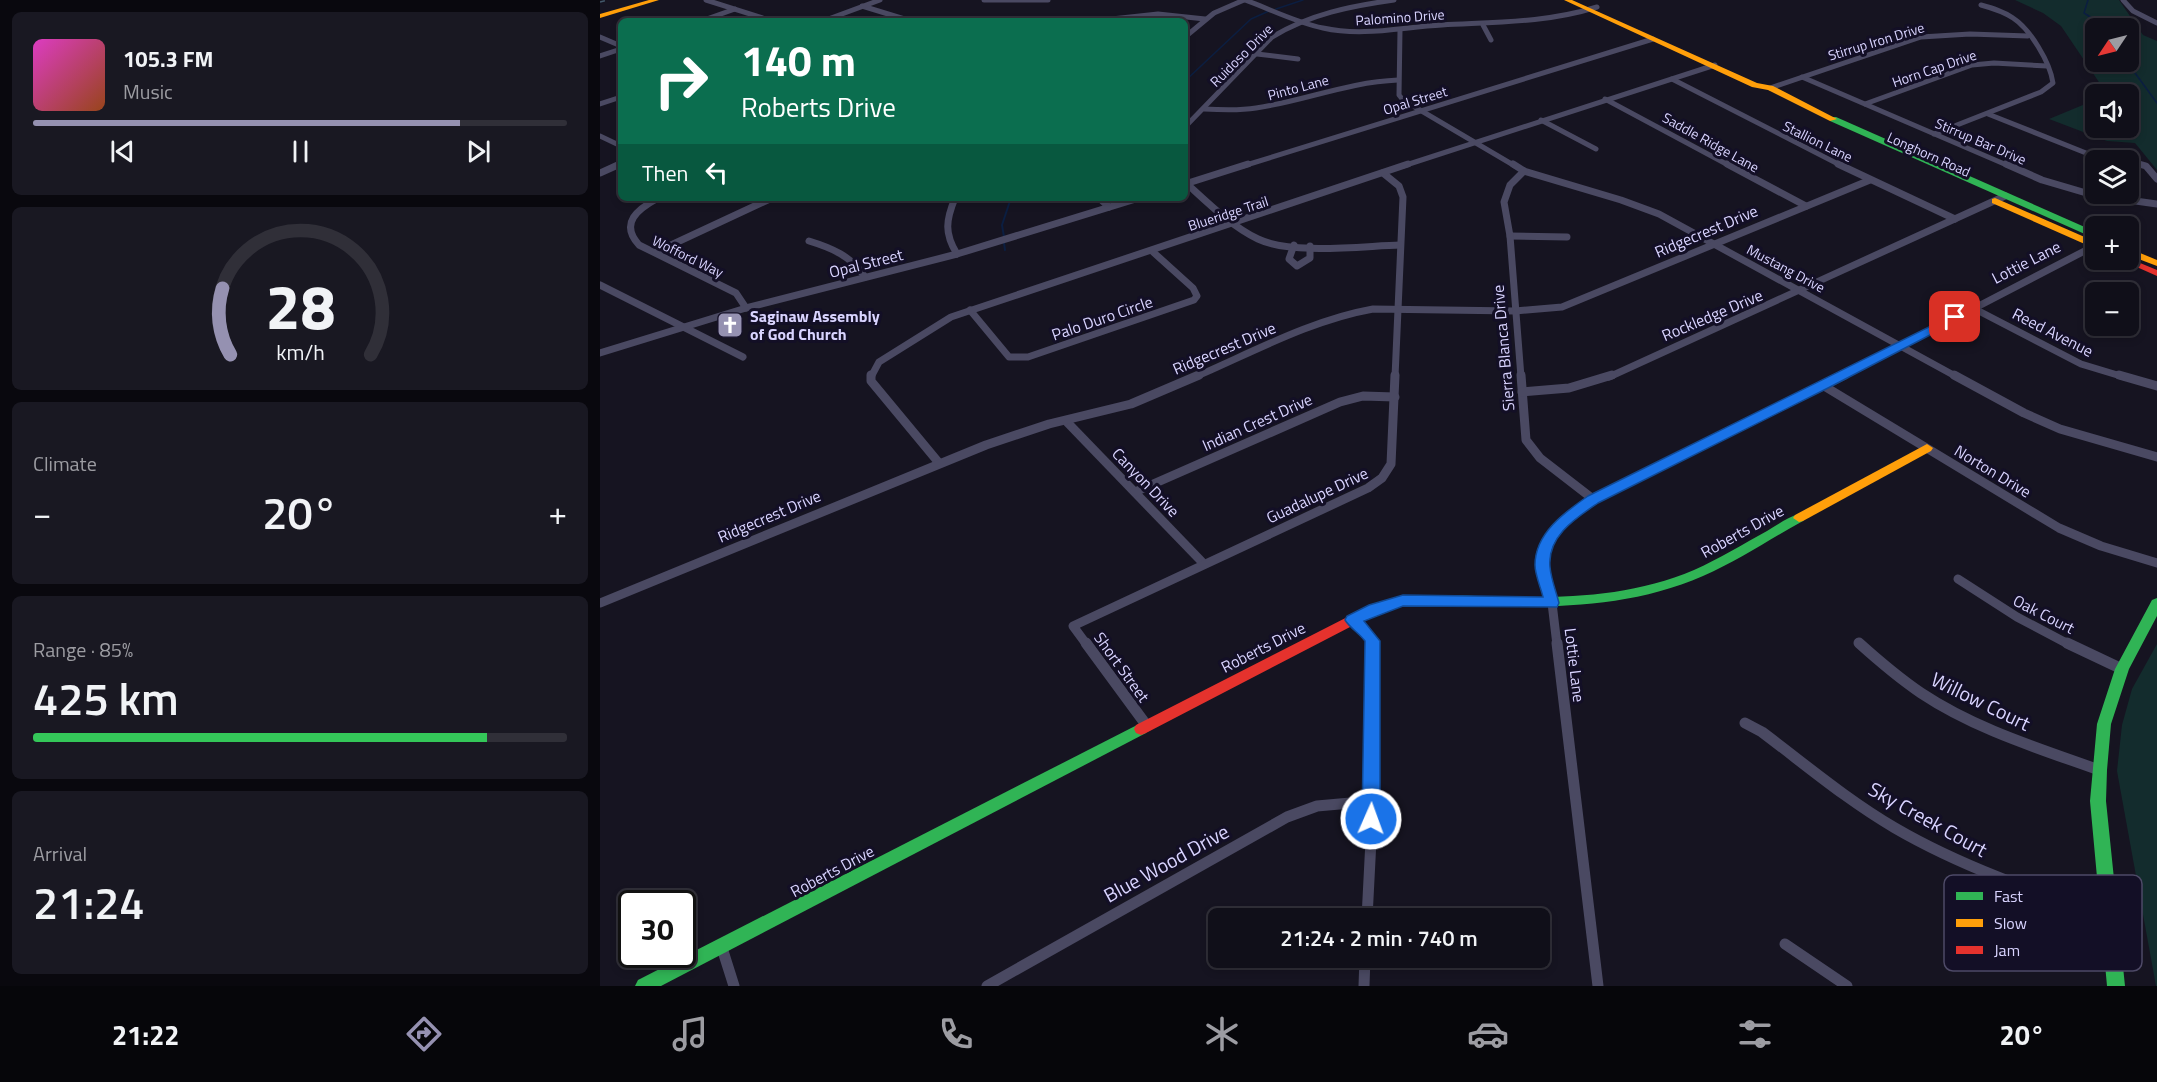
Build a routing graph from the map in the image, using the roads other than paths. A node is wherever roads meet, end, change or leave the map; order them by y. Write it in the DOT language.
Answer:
graph roads {
  1 [pos="656,0"];
  2 [pos="706,0"];
  3 [pos="880,0"];
  4 [pos="984,0"];
  5 [pos="1048,0"];
  6 [pos="1245,0"];
  7 [pos="1394,0"];
  8 [pos="1567,0"];
  9 [pos="2123,0"];
  10 [pos="1029,1"];
  11 [pos="1588,5"];
  12 [pos="1981,5"];
  13 [pos="862,6"];
  14 [pos="735,9"];
  15 [pos="600,16"];
  16 [pos="710,18"];
  17 [pos="763,18"];
  18 [pos="831,18"];
  19 [pos="901,18"];
  20 [pos="1121,18"];
  21 [pos="1205,19"];
  22 [pos="1299,20"];
  23 [pos="2157,23"];
  24 [pos="1483,25"];
  25 [pos="1401,30"];
  26 [pos="1188,34"];
  27 [pos="2028,36"];
  28 [pos="600,38"];
  29 [pos="1653,39"];
  30 [pos="1491,40"];
  31 [pos="1670,44"];
  32 [pos="618,46"];
  33 [pos="618,48"];
  34 [pos="1257,54"];
  35 [pos="600,56"];
  36 [pos="1298,59"];
  37 [pos="1715,65"];
  38 [pos="2047,66"];
  39 [pos="1802,77"];
  40 [pos="1672,79"];
  41 [pos="1398,80"];
  42 [pos="1755,85"];
  43 [pos="1770,88"];
  44 [pos="618,97"];
  45 [pos="1605,99"];
  46 [pos="600,104"];
  47 [pos="1865,104"];
  48 [pos="1204,109"];
  49 [pos="1421,111"];
  50 [pos="1988,114"];
  51 [pos="1541,120"];
  52 [pos="1188,124"];
  53 [pos="1934,134"];
  54 [pos="600,136"];
  55 [pos="1474,142"];
  56 [pos="618,145"];
  57 [pos="1596,150"];
  58 [pos="2085,153"];
  59 [pos="2139,164"];
  60 [pos="618,165"];
  61 [pos="1524,171"];
  62 [pos="600,173"];
  63 [pos="1383,173"];
  64 [pos="2157,179"];
  65 [pos="1870,180"];
  66 [pos="1188,182"];
  67 [pos="1188,185"];
  68 [pos="2000,198"];
  69 [pos="654,201"];
  70 [pos="766,201"];
  71 [pos="954,201"];
  72 [pos="1102,201"];
  73 [pos="1129,201"];
  74 [pos="2157,204"];
  75 [pos="1806,206"];
  76 [pos="1109,207"];
  77 [pos="1954,219"];
  78 [pos="1236,223"];
  79 [pos="1510,236"];
  80 [pos="1567,237"];
  81 [pos="2085,238"];
  82 [pos="809,241"];
  83 [pos="1714,243"];
  84 [pos="1294,245"];
  85 [pos="1400,245"];
  86 [pos="1310,246"];
  87 [pos="2085,248"];
  88 [pos="1152,251"];
  89 [pos="656,252"];
  90 [pos="957,254"];
  91 [pos="2139,256"];
  92 [pos="2157,263"];
  93 [pos="2139,265"];
  94 [pos="2157,273"];
  95 [pos="865,277"];
  96 [pos="600,285"];
  97 [pos="1802,290"];
  98 [pos="746,308"];
  99 [pos="1973,308"];
  100 [pos="1399,309"];
  101 [pos="970,310"];
  102 [pos="1515,311"];
  103 [pos="682,327"];
  104 [pos="1901,345"];
  105 [pos="600,353"];
  106 [pos="743,357"];
  107 [pos="1824,386"];
  108 [pos="2157,386"];
  109 [pos="1522,392"];
  110 [pos="1395,397"];
  111 [pos="1066,421"];
  112 [pos="1927,448"];
  113 [pos="2157,458"];
  114 [pos="939,463"];
  115 [pos="1135,492"];
  116 [pos="1593,500"];
  117 [pos="2157,563"];
  118 [pos="1204,564"];
  119 [pos="1958,579"];
  120 [pos="600,603"];
  121 [pos="1552,603"];
  122 [pos="2157,603"];
  123 [pos="1353,620"];
  124 [pos="1073,626"];
  125 [pos="1859,643"];
  126 [pos="2122,669"];
  127 [pos="1745,723"];
  128 [pos="1147,726"];
  129 [pos="2099,770"];
  130 [pos="1372,801"];
  131 [pos="1992,875"];
  132 [pos="2105,875"];
  133 [pos="1367,908"];
  134 [pos="1785,944"];
  135 [pos="722,948"];
  136 [pos="1365,968"];
  137 [pos="2114,971"];
  138 [pos="644,986"];
  139 [pos="734,986"];
  140 [pos="987,986"];
  141 [pos="1364,986"];
  142 [pos="1598,986"];
  143 [pos="1846,986"];
  144 [pos="2116,986"];
  1 -- 15 [label="main road"];
  2 -- 14 [label="street"];
  3 -- 13 [label="street"];
  4 -- 10 [label="street"];
  5 -- 10 [label="street"];
  6 -- 21 [label="street"];
  6 -- 22 [label="street, Palomino Drive"];
  7 -- 22 [label="street, Ruidoso Drive"];
  8 -- 11 [label="main road, Longhorn Road"];
  9 -- 23 [label="street"];
  11 -- 24 [label="street, Palomino Drive"];
  11 -- 29 [label="main road, Longhorn Road"];
  11 -- 31 [label="main road, Longhorn Road"];
  12 -- 27 [label="street"];
  13 -- 18 [label="street"];
  13 -- 19 [label="street"];
  14 -- 16 [label="street"];
  14 -- 17 [label="street"];
  20 -- 21 [label="street"];
  21 -- 26 [label="street"];
  22 -- 25 [label="street, Palomino Drive"];
  22 -- 34 [label="street, Ruidoso Drive"];
  24 -- 25 [label="street, Palomino Drive"];
  24 -- 30 [label="street"];
  25 -- 41 [label="street"];
  27 -- 38 [label="street"];
  27 -- 39 [label="street, Stirrup Iron Drive"];
  28 -- 32 [label="street"];
  29 -- 31 [label="main road, Longhorn Road"];
  29 -- 49 [label="street, Opal Street"];
  31 -- 37 [label="main road, Longhorn Road"];
  33 -- 35 [label="street"];
  34 -- 36 [label="street"];
  34 -- 48 [label="street, Ruidoso Drive"];
  37 -- 40 [label="street, Blueridge Trail"];
  37 -- 42 [label="main road, Longhorn Road"];
  38 -- 47 [label="street, Horn Cap Drive"];
  38 -- 50 [label="street"];
  39 -- 43 [label="street, Stirrup Iron Drive"];
  39 -- 47 [label="street, Stirrup Bar Drive"];
  40 -- 45 [label="street, Blueridge Trail"];
  40 -- 65 [label="street, Stallion Lane"];
  41 -- 48 [label="street, Pinto Lane"];
  41 -- 49 [label="street, Mustang Drive"];
  42 -- 43 [label="main road, Longhorn Road"];
  42 -- 68 [label="main road, Longhorn Road"];
  43 -- 68 [label="main road, Longhorn Road"];
  44 -- 46 [label="street"];
  45 -- 51 [label="street, Blueridge Trail"];
  45 -- 75 [label="street, Saddle Ridge Lane"];
  47 -- 53 [label="street, Stirrup Bar Drive"];
  48 -- 52 [label="street, Ruidoso Drive"];
  49 -- 55 [label="street, Mustang Drive"];
  49 -- 66 [label="street, Opal Street"];
  50 -- 53 [label="street"];
  50 -- 58 [label="street"];
  51 -- 55 [label="street, Blueridge Trail"];
  51 -- 57 [label="street"];
  53 -- 74 [label="street, Stirrup Bar Drive"];
  54 -- 56 [label="street"];
  55 -- 61 [label="street, Mustang Drive"];
  55 -- 63 [label="street, Blueridge Trail"];
  59 -- 64 [label="street"];
  60 -- 62 [label="street"];
  61 -- 79 [label="street, Sierra Blanca Drive"];
  61 -- 83 [label="street, Mustang Drive"];
  63 -- 78 [label="street, Blueridge Trail"];
  63 -- 85 [label="street, Guadalupe Drive"];
  65 -- 75 [label="street, Ridgecrest Drive"];
  65 -- 77 [label="street, Stallion Lane"];
  67 -- 78 [label="street"];
  68 -- 77 [label="street, Rockledge Drive"];
  68 -- 81 [label="main road, Longhorn Road"];
  69 -- 89 [label="street, Wofford Way"];
  70 -- 89 [label="street"];
  71 -- 90 [label="street"];
  72 -- 76 [label="street"];
  73 -- 76 [label="street, Opal Street"];
  75 -- 83 [label="street, Ridgecrest Drive"];
  76 -- 90 [label="street, Opal Street"];
  77 -- 97 [label="street, Rockledge Drive"];
  78 -- 84 [label="street"];
  78 -- 88 [label="street, Blueridge Trail"];
  79 -- 80 [label="street"];
  79 -- 102 [label="street, Sierra Blanca Drive"];
  82 -- 95 [label="street"];
  83 -- 97 [label="street, Mustang Drive"];
  83 -- 102 [label="street, Ridgecrest Drive"];
  84 -- 86 [label="street"];
  84 -- 86 [label="street"];
  85 -- 86 [label="street"];
  85 -- 100 [label="street, Guadalupe Drive"];
  87 -- 99 [label="street, Lottie Lane"];
  88 -- 101 [label="street, Blueridge Trail"];
  88 -- 101 [label="street, Palo Duro Circle"];
  89 -- 98 [label="street, Wofford Way"];
  90 -- 95 [label="street, Opal Street"];
  91 -- 92 [label="main road"];
  93 -- 94 [label="main road"];
  95 -- 98 [label="street, Opal Street"];
  96 -- 103 [label="street"];
  97 -- 104 [label="street, Mustang Drive"];
  97 -- 109 [label="street, Rockledge Drive"];
  98 -- 103 [label="street, Opal Street"];
  99 -- 104 [label="street, Lottie Lane"];
  99 -- 108 [label="street, Reed Avenue"];
  100 -- 102 [label="street, Ridgecrest Drive"];
  100 -- 110 [label="street, Guadalupe Drive"];
  100 -- 111 [label="street, Ridgecrest Drive"];
  101 -- 114 [label="street, Blueridge Trail"];
  102 -- 109 [label="street, Sierra Blanca Drive"];
  103 -- 105 [label="street, Opal Street"];
  103 -- 106 [label="street"];
  104 -- 107 [label="street, Lottie Lane"];
  104 -- 113 [label="street, Mustang Drive"];
  107 -- 112 [label="street, Norton Drive"];
  107 -- 116 [label="street, Lottie Lane"];
  109 -- 116 [label="street, Sierra Blanca Drive"];
  110 -- 115 [label="street, Indian Crest Drive"];
  110 -- 118 [label="street, Guadalupe Drive"];
  111 -- 114 [label="street, Ridgecrest Drive"];
  111 -- 115 [label="street, Canyon Drive"];
  112 -- 117 [label="street, Norton Drive"];
  112 -- 121 [label="main road, Roberts Drive"];
  114 -- 120 [label="street, Ridgecrest Drive"];
  115 -- 118 [label="street, Canyon Drive"];
  116 -- 121 [label="street, Lottie Lane"];
  118 -- 124 [label="street, Guadalupe Drive"];
  119 -- 126 [label="street, Oak Court"];
  121 -- 123 [label="main road, Roberts Drive"];
  121 -- 142 [label="street, Lottie Lane"];
  122 -- 126 [label="main road"];
  123 -- 128 [label="main road, Roberts Drive"];
  123 -- 130 [label="street"];
  124 -- 128 [label="street, Short Street"];
  125 -- 129 [label="street, Willow Court"];
  126 -- 129 [label="main road"];
  127 -- 131 [label="street, Sky Creek Court"];
  128 -- 135 [label="main road, Roberts Drive"];
  129 -- 132 [label="main road"];
  130 -- 133 [label="street"];
  130 -- 140 [label="street, Blue Wood Drive"];
  134 -- 143 [label="street"];
  135 -- 138 [label="main road, Roberts Drive"];
  135 -- 139 [label="street"];
  136 -- 141 [label="street"];
  137 -- 144 [label="main road"];
}
